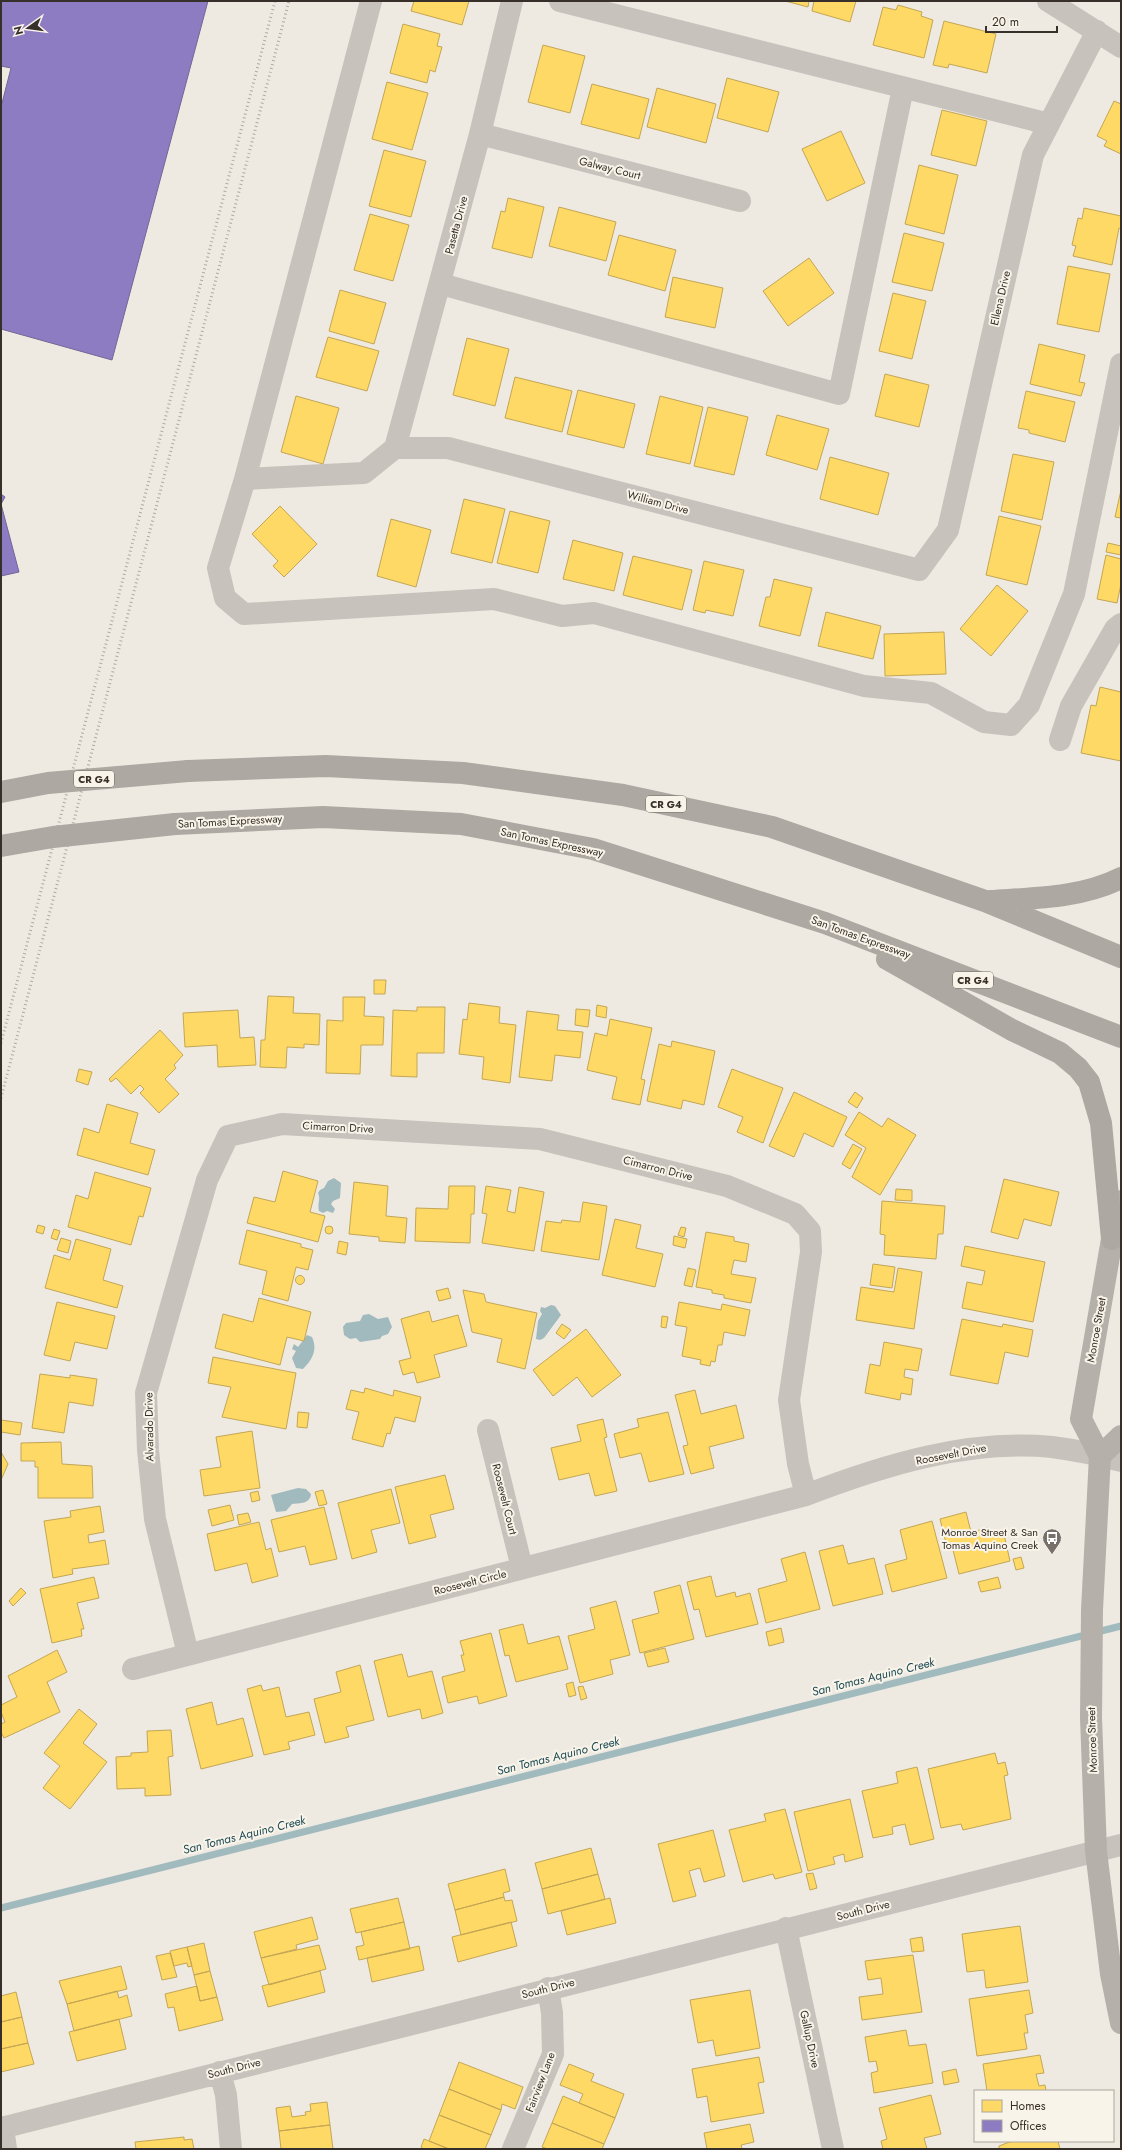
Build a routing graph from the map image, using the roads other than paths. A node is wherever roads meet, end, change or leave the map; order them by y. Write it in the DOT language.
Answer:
graph roads {
  1 [pos="371,1"];
  2 [pos="512,1"];
  3 [pos="560,1"];
  4 [pos="1048,1"];
  5 [pos="1097,31"];
  6 [pos="1121,47"];
  7 [pos="903,88"];
  8 [pos="1050,124"];
  9 [pos="480,134"];
  10 [pos="740,201"];
  11 [pos="441,284"];
  12 [pos="1121,364"];
  13 [pos="395,448"];
  14 [pos="245,479"];
  15 [pos="919,570"];
  16 [pos="1121,624"];
  17 [pos="1060,740"];
  18 [pos="1,792"];
  19 [pos="1,846"];
  20 [pos="1121,878"];
  21 [pos="985,901"];
  22 [pos="825,923"];
  23 [pos="1121,957"];
  24 [pos="1121,1037"];
  25 [pos="228,1136"];
  26 [pos="1121,1201"];
  27 [pos="1112,1240"];
  28 [pos="488,1430"];
  29 [pos="1121,1436"];
  30 [pos="1100,1456"];
  31 [pos="1121,1461"];
  32 [pos="806,1495"];
  33 [pos="522,1568"];
  34 [pos="188,1654"];
  35 [pos="133,1669"];
  36 [pos="1121,1845"];
  37 [pos="1096,1851"];
  38 [pos="786,1928"];
  39 [pos="548,1988"];
  40 [pos="1121,2023"];
  41 [pos="220,2072"];
  42 [pos="2,2128"];
  43 [pos="6,2149"];
  44 [pos="231,2149"];
  45 [pos="513,2149"];
  46 [pos="833,2149"];
  1 -- 14 [label="street"];
  2 -- 9 [label="street, Pasetta Drive"];
  3 -- 7 [label="street"];
  4 -- 5 [label="street"];
  5 -- 6 [label="street"];
  5 -- 8 [label="street, Ellena Drive"];
  7 -- 8 [label="street"];
  7 -- 11 [label="street"];
  8 -- 15 [label="street, Ellena Drive"];
  9 -- 10 [label="street, Galway Court"];
  9 -- 11 [label="street, Pasetta Drive"];
  11 -- 13 [label="street, Pasetta Drive"];
  12 -- 14 [label="street"];
  13 -- 14 [label="street"];
  13 -- 15 [label="street, William Drive"];
  16 -- 17 [label="street"];
  18 -- 21 [label="highway, CR G4, bridge"];
  19 -- 22 [label="highway, San Tomas Expressway / CR G4, bridge"];
  20 -- 21 [label="highway"];
  21 -- 23 [label="highway, CR G4"];
  22 -- 24 [label="highway, San Tomas Expressway / CR G4"];
  22 -- 27 [label="highway"];
  25 -- 32 [label="street, Cimarron Drive"];
  25 -- 34 [label="street, Alvarado Drive"];
  26 -- 27 [label="main road, Monroe Street"];
  27 -- 30 [label="main road, Monroe Street"];
  28 -- 33 [label="street, Roosevelt Court"];
  29 -- 30 [label="main road"];
  30 -- 31 [label="street, Roosevelt Drive"];
  30 -- 32 [label="street, Roosevelt Drive"];
  30 -- 37 [label="main road, Monroe Street"];
  32 -- 33 [label="street, Roosevelt Circle"];
  33 -- 34 [label="street, Roosevelt Circle"];
  34 -- 35 [label="street, Roosevelt Circle"];
  36 -- 37 [label="street, South Drive"];
  37 -- 38 [label="street, South Drive"];
  37 -- 40 [label="main road, Monroe Street"];
  38 -- 39 [label="street, South Drive"];
  38 -- 46 [label="street, Gallup Drive"];
  39 -- 41 [label="street, South Drive"];
  39 -- 45 [label="street, Fairview Lane"];
  41 -- 42 [label="street, South Drive"];
  41 -- 44 [label="street"];
  42 -- 43 [label="street"];
}
